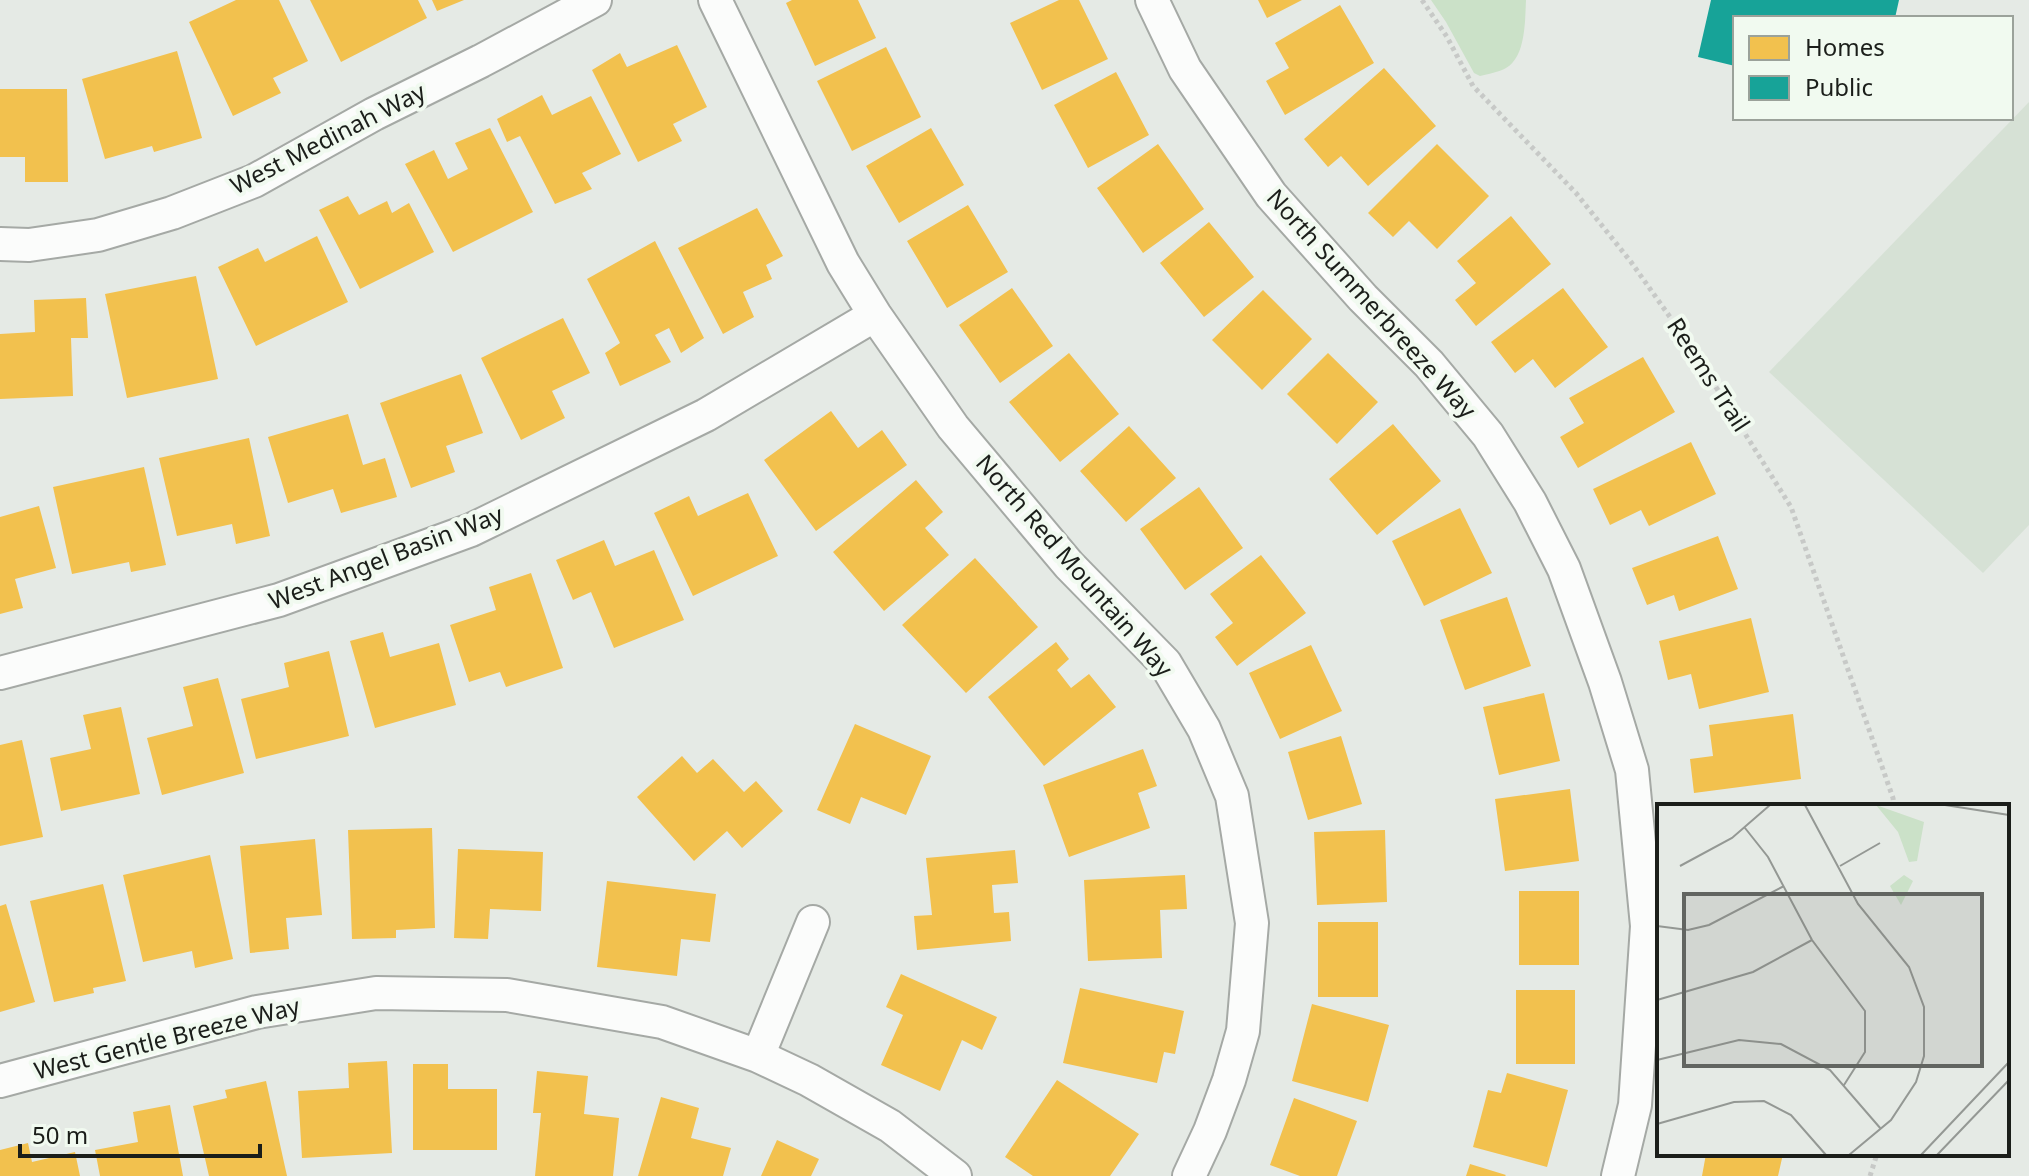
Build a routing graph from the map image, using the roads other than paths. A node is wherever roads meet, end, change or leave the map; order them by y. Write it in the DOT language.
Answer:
graph roads {
  1 [pos="595,0"];
  2 [pos="715,0"];
  3 [pos="1152,0"];
  4 [pos="0,244"];
  5 [pos="875,315"];
  6 [pos="0,673"];
  7 [pos="813,922"];
  8 [pos="758,1056"];
  9 [pos="0,1081"];
  10 [pos="955,1176"];
  11 [pos="1189,1176"];
  12 [pos="1618,1176"];
  1 -- 4 [label="street, West Medinah Way"];
  2 -- 5 [label="street, North Red Mountain Way"];
  3 -- 12 [label="street, North Summerbreeze Way"];
  5 -- 6 [label="street, West Angel Basin Way"];
  5 -- 11 [label="street, North Red Mountain Way"];
  7 -- 8 [label="street"];
  8 -- 9 [label="street, West Gentle Breeze Way"];
  8 -- 10 [label="street, West Gentle Breeze Way"];
}
